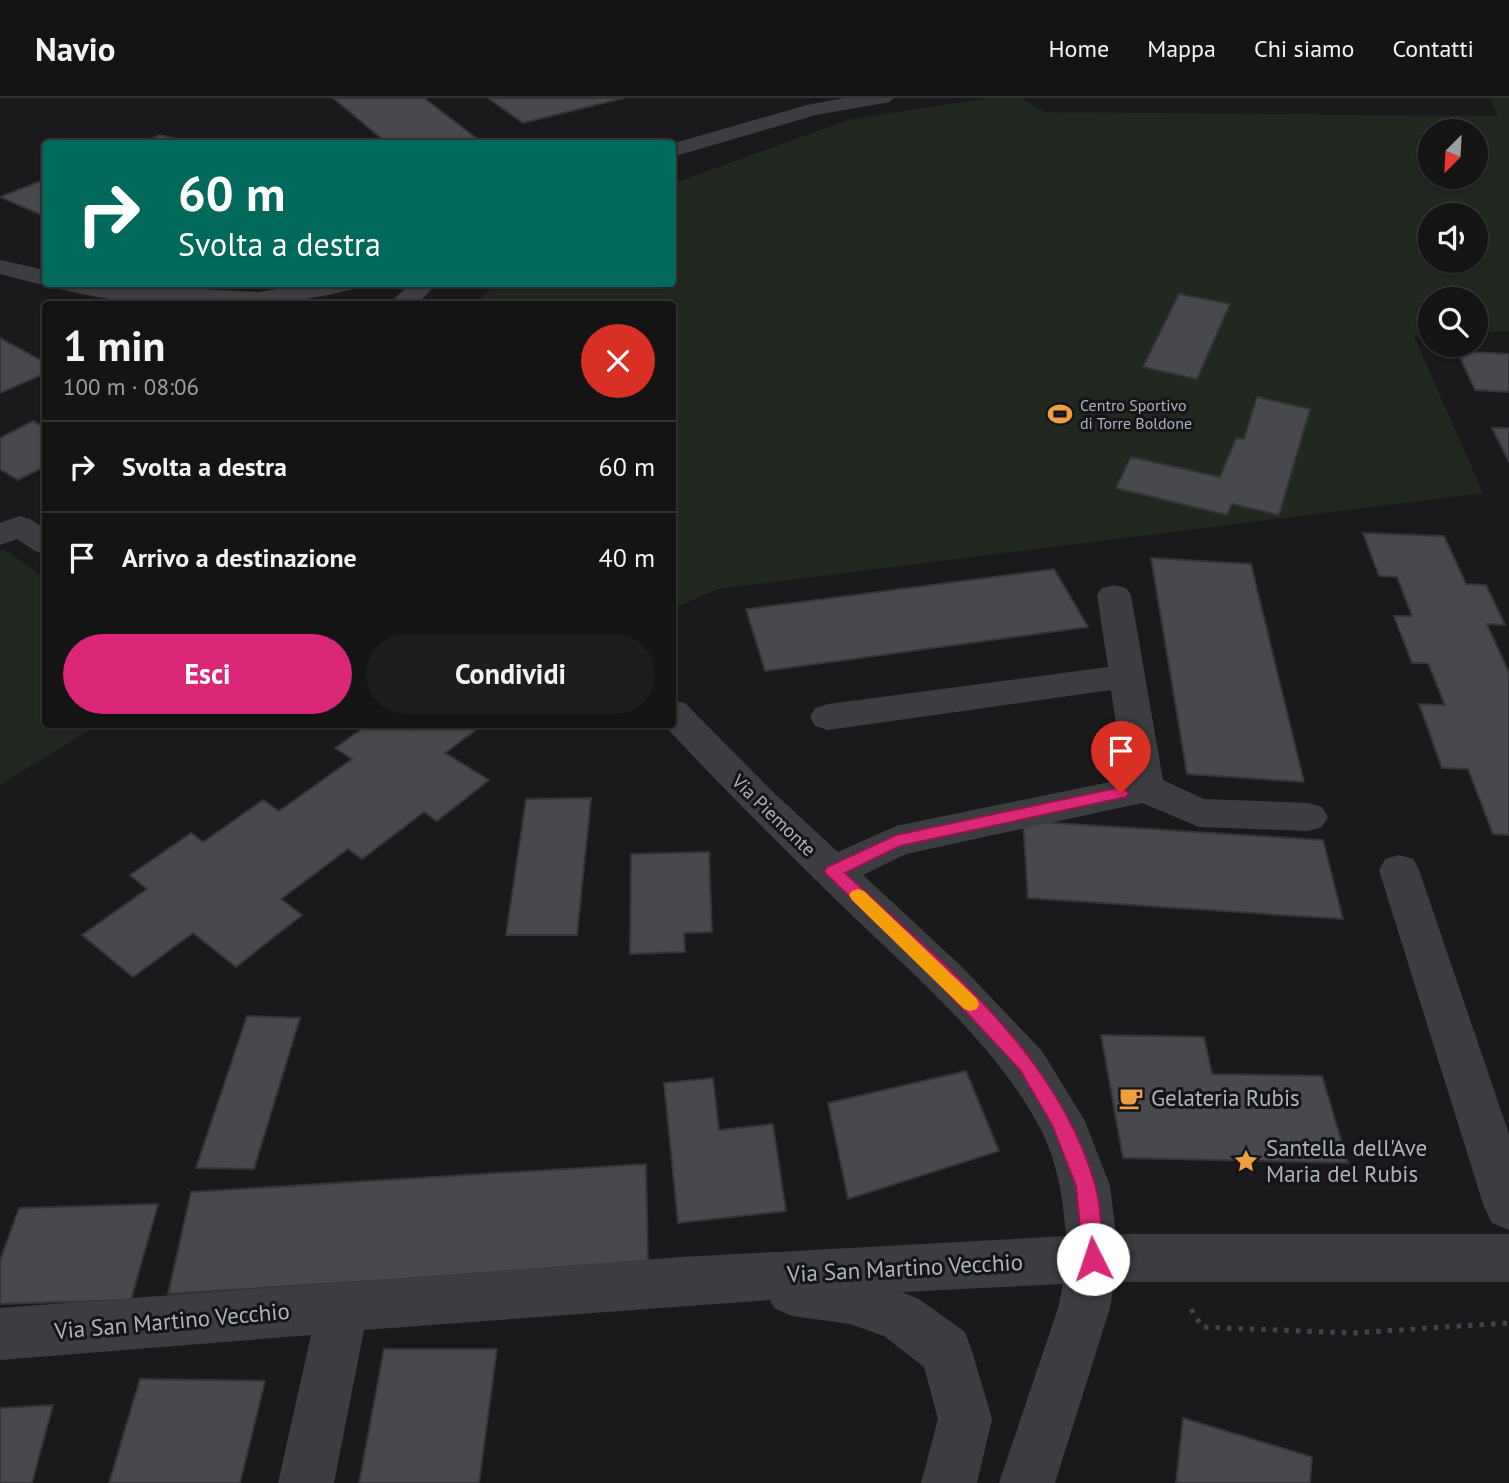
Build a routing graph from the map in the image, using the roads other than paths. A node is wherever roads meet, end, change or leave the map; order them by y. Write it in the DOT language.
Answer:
graph roads {
  1 [pos="883,98"];
  2 [pos="676,149"];
  3 [pos="0,267"];
  4 [pos="36,275"];
  5 [pos="0,283"];
  6 [pos="78,287"];
  7 [pos="421,287"];
  8 [pos="341,291"];
  9 [pos="113,298"];
  10 [pos="221,301"];
  11 [pos="265,301"];
  12 [pos="405,301"];
  13 [pos="0,535"];
  14 [pos="42,541"];
  15 [pos="1114,595"];
  16 [pos="1127,676"];
  17 [pos="676,716"];
  18 [pos="828,717"];
  19 [pos="1145,788"];
  20 [pos="1308,817"];
  21 [pos="1399,870"];
  22 [pos="832,872"];
  23 [pos="1509,1207"];
  24 [pos="1509,1258"];
  25 [pos="1093,1259"];
  26 [pos="704,1278"];
  27 [pos="343,1307"];
  28 [pos="0,1334"];
  29 [pos="306,1483"];
  30 [pos="949,1483"];
  31 [pos="1027,1483"];
  1 -- 2 [label="street"];
  3 -- 4 [label="street"];
  4 -- 5 [label="street"];
  6 -- 9 [label="street"];
  7 -- 12 [label="street"];
  8 -- 11 [label="street"];
  9 -- 10 [label="street"];
  13 -- 14 [label="street"];
  15 -- 16 [label="street"];
  16 -- 18 [label="street"];
  16 -- 19 [label="street"];
  17 -- 22 [label="street, Via Piemonte"];
  19 -- 20 [label="street"];
  19 -- 22 [label="street"];
  21 -- 23 [label="street"];
  22 -- 25 [label="street, Via Piemonte"];
  24 -- 25 [label="street, Via San Martino Vecchio"];
  25 -- 26 [label="street, Via San Martino Vecchio"];
  25 -- 31 [label="street, Via Piemonte"];
  26 -- 27 [label="street, Via San Martino Vecchio"];
  26 -- 30 [label="street"];
  27 -- 28 [label="street, Via San Martino Vecchio"];
  27 -- 29 [label="street"];
}
